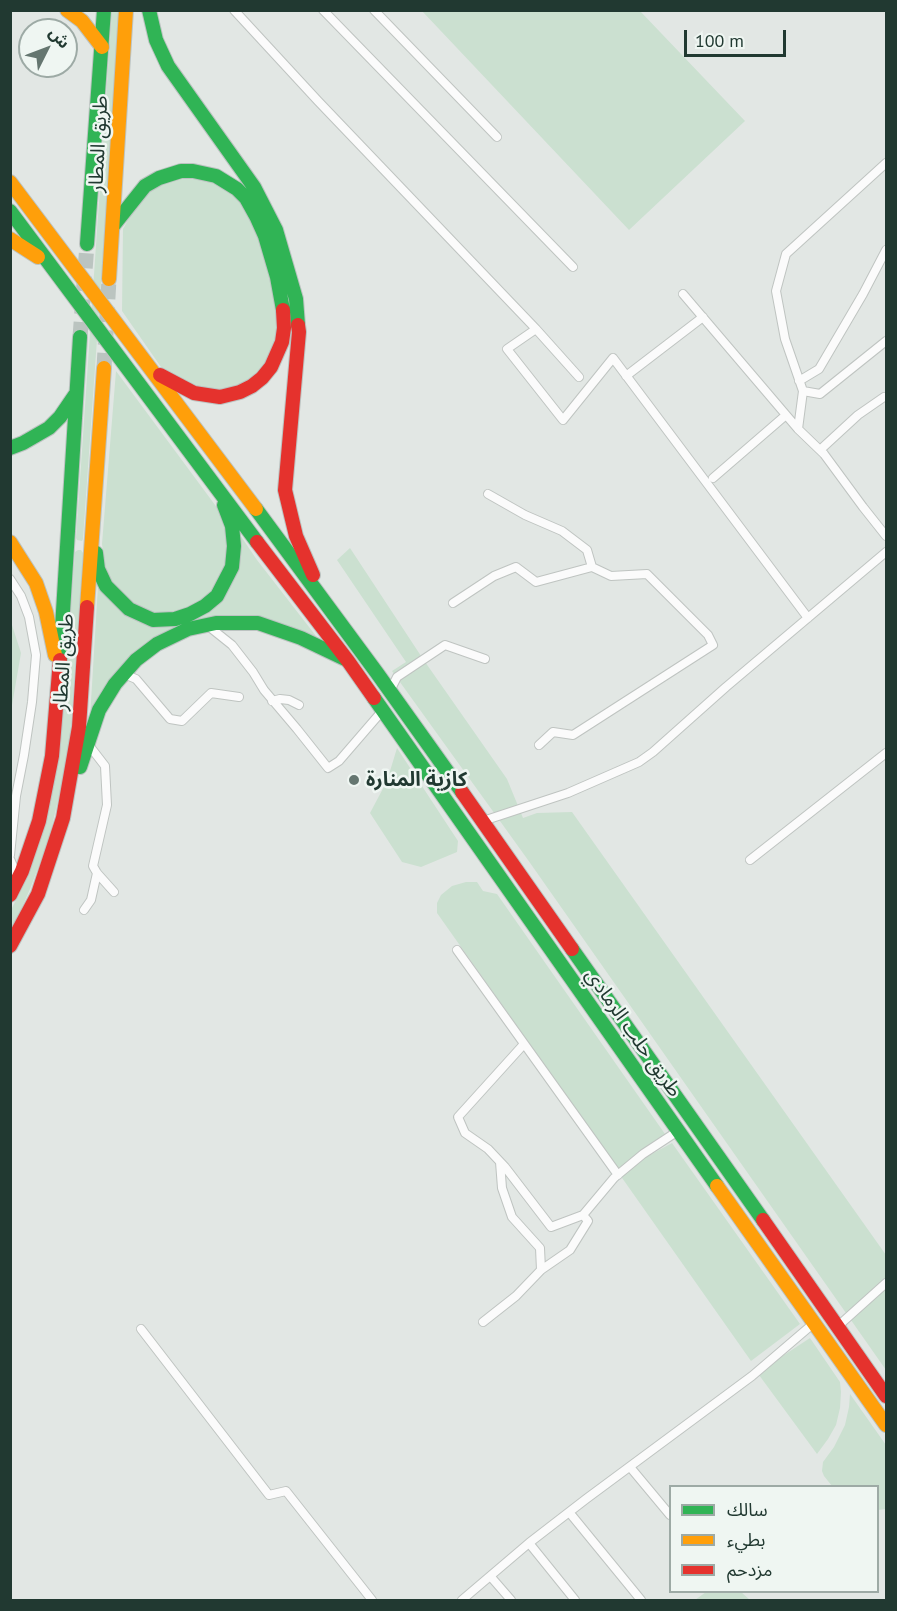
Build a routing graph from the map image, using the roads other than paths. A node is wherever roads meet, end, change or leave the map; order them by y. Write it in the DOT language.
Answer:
graph roads {
  1 [pos="67,10"];
  2 [pos="104,10"];
  3 [pos="126,10"];
  4 [pos="149,10"];
  5 [pos="234,10"];
  6 [pos="323,10"];
  7 [pos="374,10"];
  8 [pos="102,47"];
  9 [pos="497,137"];
  10 [pos="886,163"];
  11 [pos="10,182"];
  12 [pos="10,211"];
  13 [pos="113,226"];
  14 [pos="10,239"];
  15 [pos="87,244"];
  16 [pos="886,250"];
  17 [pos="50,266"];
  18 [pos="573,267"];
  19 [pos="109,279"];
  20 [pos="683,294"];
  21 [pos="703,317"];
  22 [pos="536,328"];
  23 [pos="80,337"];
  24 [pos="886,341"];
  25 [pos="104,368"];
  26 [pos="154,372"];
  27 [pos="626,376"];
  28 [pos="579,377"];
  29 [pos="799,381"];
  30 [pos="803,391"];
  31 [pos="75,395"];
  32 [pos="886,397"];
  33 [pos="786,415"];
  34 [pos="798,429"];
  35 [pos="10,448"];
  36 [pos="820,450"];
  37 [pos="713,478"];
  38 [pos="219,491"];
  39 [pos="488,494"];
  40 [pos="92,529"];
  41 [pos="886,536"];
  42 [pos="10,542"];
  43 [pos="67,543"];
  44 [pos="91,547"];
  45 [pos="886,552"];
  46 [pos="592,567"];
  47 [pos="10,579"];
  48 [pos="42,600"];
  49 [pos="453,603"];
  50 [pos="29,617"];
  51 [pos="808,618"];
  52 [pos="207,625"];
  53 [pos="485,659"];
  54 [pos="348,661"];
  55 [pos="377,673"];
  56 [pos="124,674"];
  57 [pos="59,677"];
  58 [pos="390,691"];
  59 [pos="238,697"];
  60 [pos="272,700"];
  61 [pos="299,705"];
  62 [pos="383,710"];
  63 [pos="87,743"];
  64 [pos="539,745"];
  65 [pos="886,753"];
  66 [pos="63,818"];
  67 [pos="481,818"];
  68 [pos="10,855"];
  69 [pos="10,859"];
  70 [pos="750,860"];
  71 [pos="97,873"];
  72 [pos="18,878"];
  73 [pos="114,892"];
  74 [pos="10,895"];
  75 [pos="84,910"];
  76 [pos="10,946"];
  77 [pos="457,950"];
  78 [pos="524,1044"];
  79 [pos="678,1131"];
  80 [pos="500,1161"];
  81 [pos="618,1175"];
  82 [pos="583,1215"];
  83 [pos="541,1270"];
  84 [pos="886,1283"];
  85 [pos="483,1322"];
  86 [pos="813,1323"];
  87 [pos="837,1327"];
  88 [pos="141,1329"];
  89 [pos="886,1396"];
  90 [pos="886,1425"];
  91 [pos="630,1467"];
  92 [pos="569,1512"];
  93 [pos="669,1514"];
  94 [pos="529,1543"];
  95 [pos="491,1576"];
  96 [pos="372,1600"];
  97 [pos="462,1600"];
  98 [pos="511,1600"];
  99 [pos="575,1600"];
  100 [pos="641,1600"];
  1 -- 8 [label="highway"];
  2 -- 8 [label="highway, طريق المطار"];
  3 -- 13 [label="highway, طريق المطار"];
  4 -- 55 [label="highway"];
  5 -- 22 [label="street"];
  6 -- 18 [label="street"];
  7 -- 9 [label="street"];
  8 -- 15 [label="highway, طريق المطار"];
  10 -- 29 [label="street"];
  11 -- 26 [label="highway"];
  12 -- 17 [label="highway, طريق حلب الرمادي"];
  13 -- 19 [label="highway, طريق المطار"];
  13 -- 26 [label="highway"];
  14 -- 17 [label="highway"];
  16 -- 29 [label="street"];
  17 -- 38 [label="highway, طريق حلب الرمادي"];
  20 -- 21 [label="street"];
  21 -- 27 [label="street"];
  21 -- 33 [label="street"];
  22 -- 27 [label="street"];
  22 -- 28 [label="street"];
  23 -- 31 [label="highway, طريق المطار"];
  24 -- 30 [label="street"];
  25 -- 40 [label="highway, طريق المطار"];
  26 -- 55 [label="highway"];
  27 -- 51 [label="street"];
  29 -- 30 [label="street"];
  30 -- 34 [label="street"];
  31 -- 35 [label="highway"];
  31 -- 43 [label="highway, طريق المطار"];
  32 -- 36 [label="street"];
  33 -- 34 [label="street"];
  33 -- 37 [label="street"];
  34 -- 36 [label="street"];
  36 -- 41 [label="street"];
  38 -- 40 [label="highway"];
  38 -- 54 [label="highway, طريق حلب الرمادي"];
  39 -- 46 [label="street"];
  40 -- 44 [label="highway, طريق المطار"];
  42 -- 48 [label="highway"];
  43 -- 44 [label="highway"];
  43 -- 57 [label="highway, طريق المطار"];
  44 -- 66 [label="highway, طريق المطار"];
  45 -- 51 [label="street"];
  46 -- 49 [label="street"];
  46 -- 64 [label="street"];
  47 -- 50 [label="street"];
  48 -- 50 [label="street"];
  48 -- 57 [label="highway"];
  50 -- 68 [label="street"];
  51 -- 67 [label="street"];
  52 -- 54 [label="highway"];
  52 -- 56 [label="highway"];
  52 -- 60 [label="street"];
  53 -- 58 [label="street"];
  54 -- 62 [label="highway, طريق حلب الرمادي"];
  55 -- 58 [label="highway, طريق حلب الرمادي"];
  56 -- 59 [label="street"];
  56 -- 63 [label="highway"];
  57 -- 72 [label="highway, طريق المطار"];
  58 -- 67 [label="highway, طريق حلب الرمادي"];
  60 -- 61 [label="street"];
  60 -- 62 [label="street"];
  62 -- 79 [label="highway, طريق حلب الرمادي"];
  63 -- 66 [label="highway"];
  63 -- 71 [label="street"];
  65 -- 70 [label="street"];
  66 -- 76 [label="highway, طريق المطار"];
  67 -- 87 [label="highway, طريق حلب الرمادي"];
  69 -- 72 [label="street"];
  71 -- 73 [label="street"];
  71 -- 75 [label="street"];
  72 -- 74 [label="highway, طريق المطار"];
  77 -- 78 [label="street"];
  78 -- 80 [label="street"];
  78 -- 81 [label="street"];
  79 -- 81 [label="street"];
  79 -- 86 [label="highway, طريق حلب الرمادي"];
  80 -- 82 [label="street"];
  80 -- 83 [label="street"];
  81 -- 82 [label="street"];
  82 -- 83 [label="street"];
  83 -- 85 [label="street"];
  84 -- 87 [label="street"];
  86 -- 90 [label="highway, طريق حلب الرمادي"];
  86 -- 91 [label="street"];
  87 -- 89 [label="highway, طريق حلب الرمادي"];
  88 -- 96 [label="street"];
  91 -- 92 [label="street"];
  91 -- 93 [label="street"];
  92 -- 94 [label="street"];
  92 -- 100 [label="street"];
  94 -- 95 [label="street"];
  94 -- 99 [label="street"];
  95 -- 97 [label="street"];
  95 -- 98 [label="street"];
}
